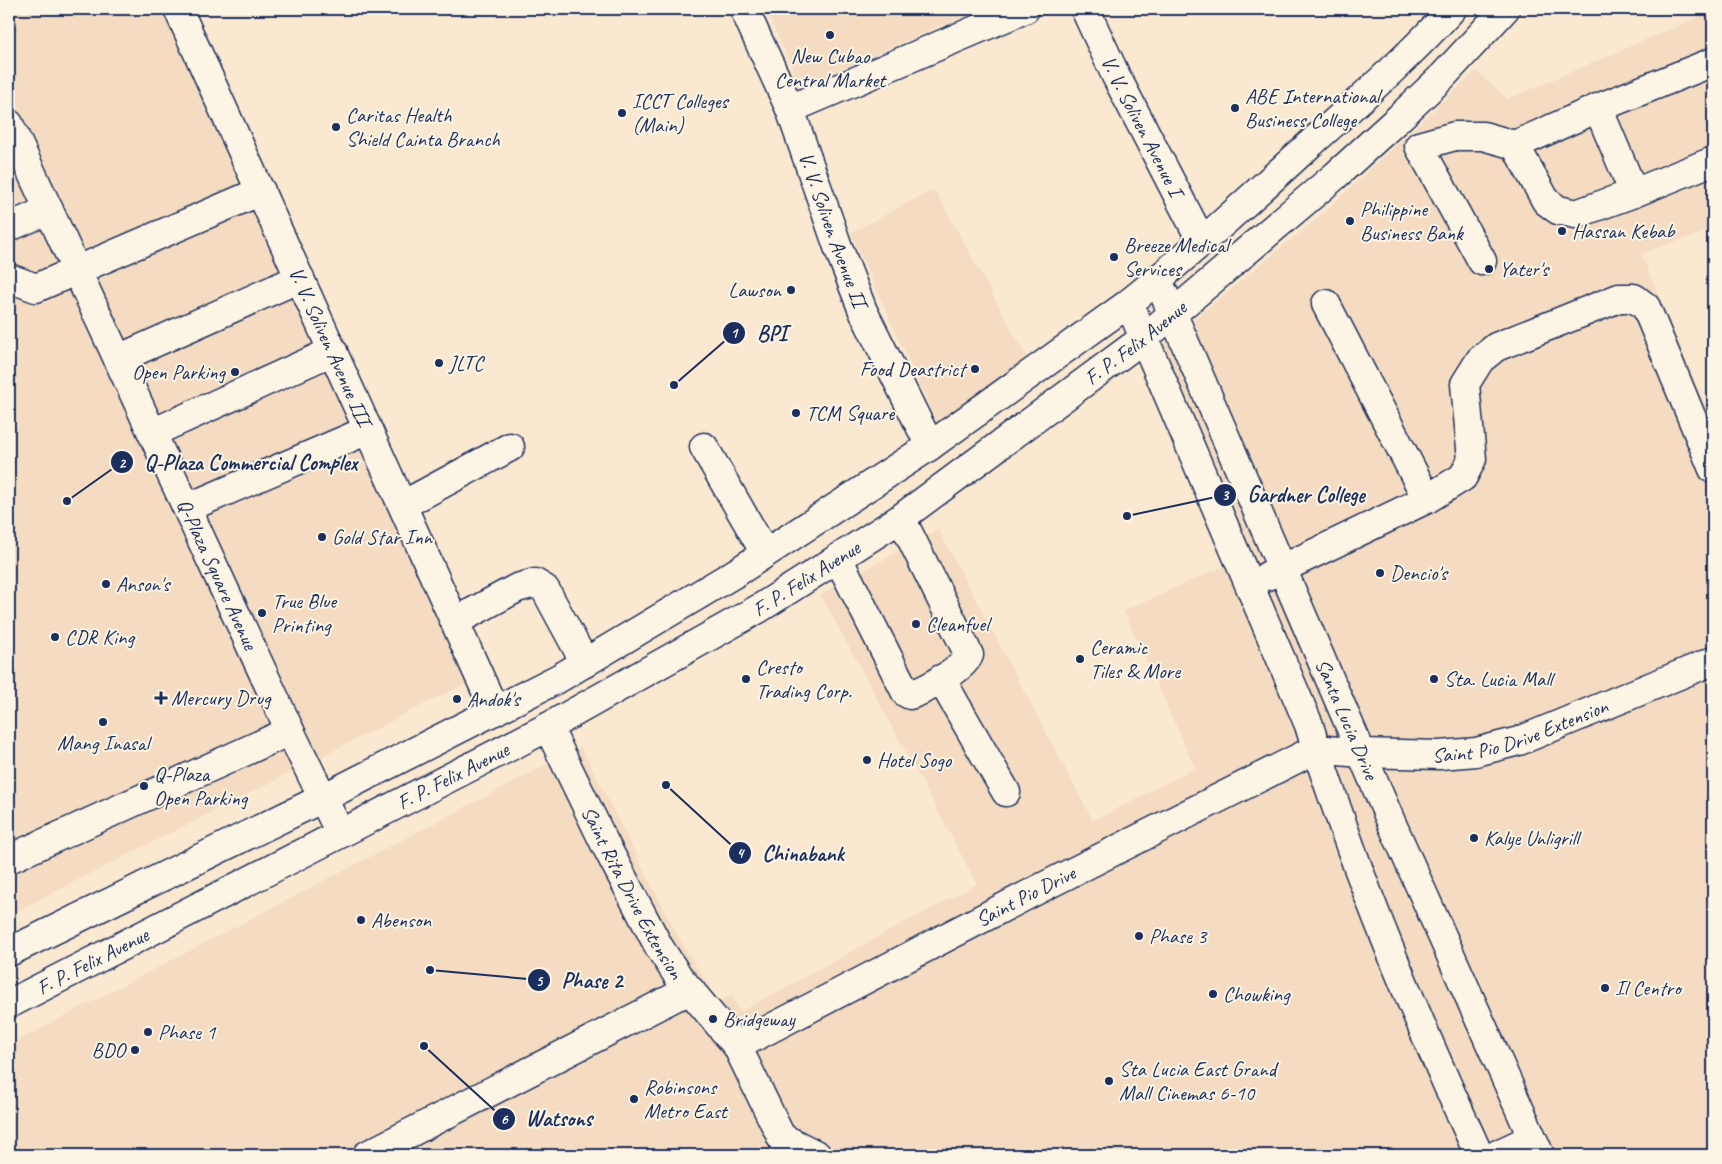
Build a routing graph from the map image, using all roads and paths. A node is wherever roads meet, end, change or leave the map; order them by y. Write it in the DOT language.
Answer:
graph roads {
  1 [pos="178,9"];
  2 [pos="744,9"];
  3 [pos="1025,9"];
  4 [pos="1085,9"];
  5 [pos="1504,9"];
  6 [pos="1447,10"];
  7 [pos="1713,62"];
  8 [pos="1598,108"];
  9 [pos="790,109"];
  10 [pos="1400,117"];
  11 [pos="9,124"];
  12 [pos="1515,145"];
  13 [pos="1419,146"];
  14 [pos="1713,161"];
  15 [pos="261,191"];
  16 [pos="1634,193"];
  17 [pos="49,210"];
  18 [pos="9,227"];
  19 [pos="1202,242"];
  20 [pos="1482,261"];
  21 [pos="77,270"];
  22 [pos="9,278"];
  23 [pos="300,278"];
  24 [pos="1158,280"];
  25 [pos="1129,303"];
  26 [pos="1326,304"];
  27 [pos="1173,315"];
  28 [pos="1144,338"];
  29 [pos="333,352"];
  30 [pos="118,359"];
  31 [pos="368,430"];
  32 [pos="152,433"];
  33 [pos="930,446"];
  34 [pos="704,447"];
  35 [pos="510,448"];
  36 [pos="1713,470"];
  37 [pos="1428,499"];
  38 [pos="403,505"];
  39 [pos="187,508"];
  40 [pos="901,518"];
  41 [pos="765,553"];
  42 [pos="838,558"];
  43 [pos="1283,568"];
  44 [pos="737,572"];
  45 [pos="1250,584"];
  46 [pos="760,608"];
  47 [pos="456,621"];
  48 [pos="1713,661"];
  49 [pos="584,663"];
  50 [pos="941,679"];
  51 [pos="495,711"];
  52 [pos="548,727"];
  53 [pos="290,731"];
  54 [pos="1316,749"];
  55 [pos="1361,753"];
  56 [pos="1006,792"];
  57 [pos="323,798"];
  58 [pos="340,834"];
  59 [pos="9,859"];
  60 [pos="9,952"];
  61 [pos="691,991"];
  62 [pos="9,1004"];
  63 [pos="736,1046"];
  64 [pos="786,1146"];
  65 [pos="1536,1147"];
  66 [pos="367,1155"];
  67 [pos="817,1155"];
  68 [pos="1479,1155"];
  69 [pos="1496,1155"];
  1 -- 15 [label="street, V. V. Soliven Avenue III"];
  2 -- 9 [label="street, V. V. Soliven Avenue II"];
  3 -- 9 [label="street"];
  4 -- 19 [label="street, V. V. Soliven Avenue I"];
  5 -- 10 [label="street, F. P. Felix Avenue"];
  6 -- 19 [label="street, F. P. Felix Avenue"];
  7 -- 8 [label="street"];
  8 -- 12 [label="street"];
  8 -- 16 [label="street"];
  9 -- 33 [label="street, V. V. Soliven Avenue II"];
  10 -- 13 [label="street"];
  10 -- 27 [label="street, F. P. Felix Avenue"];
  11 -- 17 [label="street, Q-Plaza Square Avenue"];
  12 -- 13 [label="street"];
  12 -- 16 [label="street"];
  13 -- 20 [label="street"];
  14 -- 16 [label="street"];
  15 -- 21 [label="street"];
  15 -- 23 [label="street, V. V. Soliven Avenue III"];
  17 -- 18 [label="street"];
  17 -- 21 [label="street, Q-Plaza Square Avenue"];
  19 -- 24 [label="street, F. P. Felix Avenue"];
  21 -- 22 [label="street"];
  21 -- 30 [label="street, Q-Plaza Square Avenue"];
  23 -- 29 [label="street, V. V. Soliven Avenue III"];
  23 -- 30 [label="street"];
  24 -- 25 [label="street, F. P. Felix Avenue"];
  24 -- 27 [label="street, Santa Lucia Drive"];
  25 -- 28 [label="street, Santa Lucia Drive"];
  25 -- 33 [label="street, F. P. Felix Avenue"];
  26 -- 37 [label="street"];
  27 -- 28 [label="street, F. P. Felix Avenue"];
  27 -- 43 [label="street, Santa Lucia Drive"];
  28 -- 40 [label="street, F. P. Felix Avenue"];
  28 -- 45 [label="street, Santa Lucia Drive"];
  29 -- 31 [label="street, V. V. Soliven Avenue III"];
  29 -- 32 [label="street"];
  30 -- 32 [label="street, Q-Plaza Square Avenue"];
  31 -- 38 [label="street, V. V. Soliven Avenue III"];
  31 -- 39 [label="street"];
  32 -- 39 [label="street, Q-Plaza Square Avenue"];
  33 -- 41 [label="street, F. P. Felix Avenue"];
  34 -- 41 [label="street"];
  35 -- 38 [label="street"];
  36 -- 37 [label="street"];
  37 -- 43 [label="street"];
  38 -- 47 [label="street, V. V. Soliven Avenue III"];
  39 -- 53 [label="street, Q-Plaza Square Avenue"];
  40 -- 42 [label="street, F. P. Felix Avenue"];
  40 -- 50 [label="street"];
  41 -- 44 [label="street, F. P. Felix Avenue"];
  42 -- 46 [label="street, F. P. Felix Avenue"];
  42 -- 50 [label="street"];
  43 -- 45 [label="street"];
  43 -- 55 [label="street, Santa Lucia Drive"];
  44 -- 46 [label="street"];
  44 -- 49 [label="street, F. P. Felix Avenue"];
  45 -- 54 [label="street, Santa Lucia Drive"];
  46 -- 52 [label="street, F. P. Felix Avenue"];
  47 -- 49 [label="street"];
  47 -- 51 [label="street, V. V. Soliven Avenue III"];
  48 -- 55 [label="street, Saint Pio Drive Extension"];
  49 -- 51 [label="street, F. P. Felix Avenue"];
  50 -- 56 [label="street"];
  51 -- 57 [label="street, F. P. Felix Avenue"];
  52 -- 58 [label="street, F. P. Felix Avenue"];
  52 -- 61 [label="street, Saint Rita Drive Extension"];
  53 -- 57 [label="street, Q-Plaza Square Avenue"];
  53 -- 59 [label="street"];
  54 -- 55 [label="street, Saint Pio Drive Extension"];
  54 -- 63 [label="street, Saint Pio Drive"];
  54 -- 68 [label="street, Santa Lucia Drive"];
  55 -- 65 [label="street, Santa Lucia Drive"];
  57 -- 58 [label="street, Q-Plaza Square Avenue"];
  57 -- 60 [label="street, F. P. Felix Avenue"];
  58 -- 62 [label="street, F. P. Felix Avenue"];
  61 -- 63 [label="street, Saint Rita Drive Extension"];
  61 -- 66 [label="street"];
  63 -- 64 [label="street, Saint Rita Drive Extension"];
  64 -- 67 [label="street"];
  65 -- 69 [label="street"];
}
